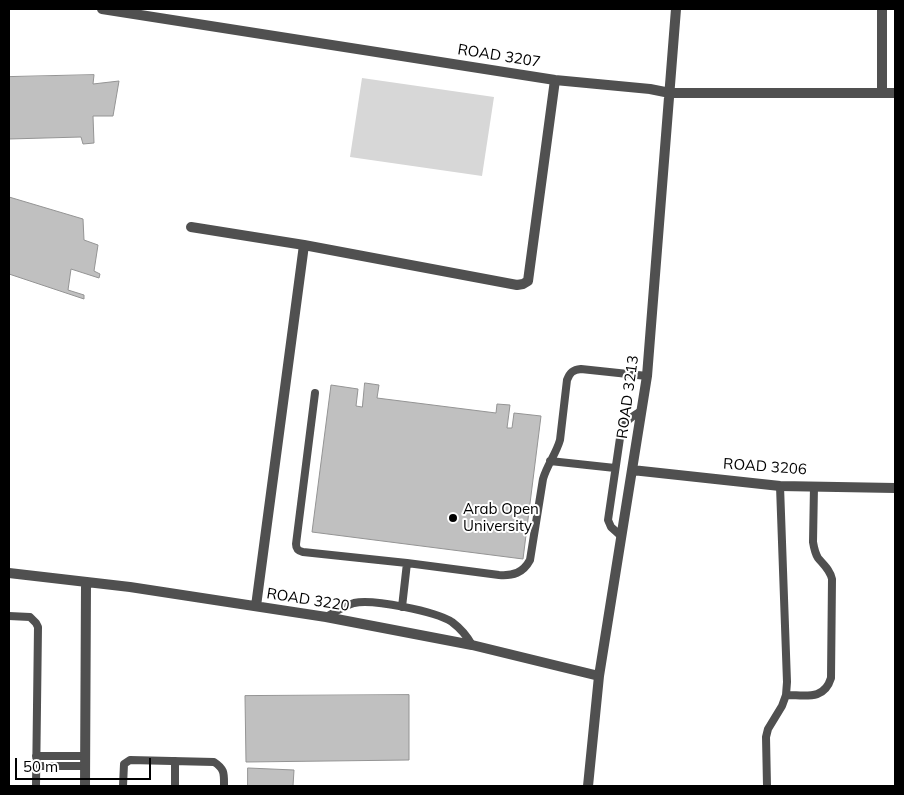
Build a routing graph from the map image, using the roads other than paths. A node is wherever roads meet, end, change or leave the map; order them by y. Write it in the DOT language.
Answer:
graph roads {
  1 [pos="102,9"];
  2 [pos="676,9"];
  3 [pos="882,9"];
  4 [pos="555,80"];
  5 [pos="670,93"];
  6 [pos="882,93"];
  7 [pos="895,93"];
  8 [pos="192,227"];
  9 [pos="304,245"];
  10 [pos="647,376"];
  11 [pos="315,393"];
  12 [pos="641,411"];
  13 [pos="550,461"];
  14 [pos="616,468"];
  15 [pos="632,470"];
  16 [pos="780,486"];
  17 [pos="814,486"];
  18 [pos="895,488"];
  19 [pos="622,536"];
  20 [pos="407,563"];
  21 [pos="9,574"];
  22 [pos="86,583"];
  23 [pos="256,606"];
  24 [pos="402,607"];
  25 [pos="9,616"];
  26 [pos="326,617"];
  27 [pos="472,645"];
  28 [pos="599,676"];
  29 [pos="786,695"];
  30 [pos="36,756"];
  31 [pos="85,761"];
  32 [pos="175,762"];
  33 [pos="36,766"];
  34 [pos="36,786"];
  35 [pos="85,786"];
  36 [pos="124,786"];
  37 [pos="175,786"];
  38 [pos="224,786"];
  39 [pos="588,786"];
  40 [pos="767,786"];
  1 -- 4 [label="street, ROAD 3207"];
  2 -- 5 [label="street, ROAD 3213"];
  3 -- 6 [label="street"];
  4 -- 5 [label="street, ROAD 3207"];
  4 -- 9 [label="street"];
  5 -- 6 [label="street, ROAD 3207"];
  5 -- 10 [label="street, ROAD 3213"];
  6 -- 7 [label="street, ROAD 3207"];
  8 -- 9 [label="street"];
  9 -- 23 [label="street"];
  10 -- 12 [label="street, ROAD 3213"];
  10 -- 13 [label="lane"];
  11 -- 20 [label="lane"];
  12 -- 14 [label="lane"];
  12 -- 15 [label="street, ROAD 3213"];
  13 -- 14 [label="lane"];
  13 -- 20 [label="lane"];
  14 -- 19 [label="lane"];
  15 -- 16 [label="street, ROAD 3206"];
  15 -- 19 [label="street, ROAD 3213"];
  16 -- 17 [label="street, ROAD 3206"];
  16 -- 29 [label="lane"];
  17 -- 18 [label="street, ROAD 3206"];
  17 -- 29 [label="lane"];
  19 -- 28 [label="street, ROAD 3213"];
  20 -- 24 [label="lane"];
  21 -- 22 [label="street, ROAD 3220"];
  22 -- 23 [label="street, ROAD 3220"];
  22 -- 31 [label="street"];
  23 -- 26 [label="street, ROAD 3220"];
  24 -- 26 [label="lane"];
  24 -- 27 [label="lane"];
  25 -- 30 [label="lane"];
  26 -- 27 [label="street, ROAD 3220"];
  27 -- 28 [label="street, ROAD 3220"];
  28 -- 39 [label="street, ROAD 3213"];
  29 -- 40 [label="lane"];
  30 -- 31 [label="lane"];
  30 -- 33 [label="lane"];
  31 -- 33 [label="lane"];
  31 -- 35 [label="street"];
  32 -- 36 [label="lane"];
  32 -- 37 [label="lane"];
  32 -- 38 [label="lane"];
  33 -- 34 [label="lane"];
}
